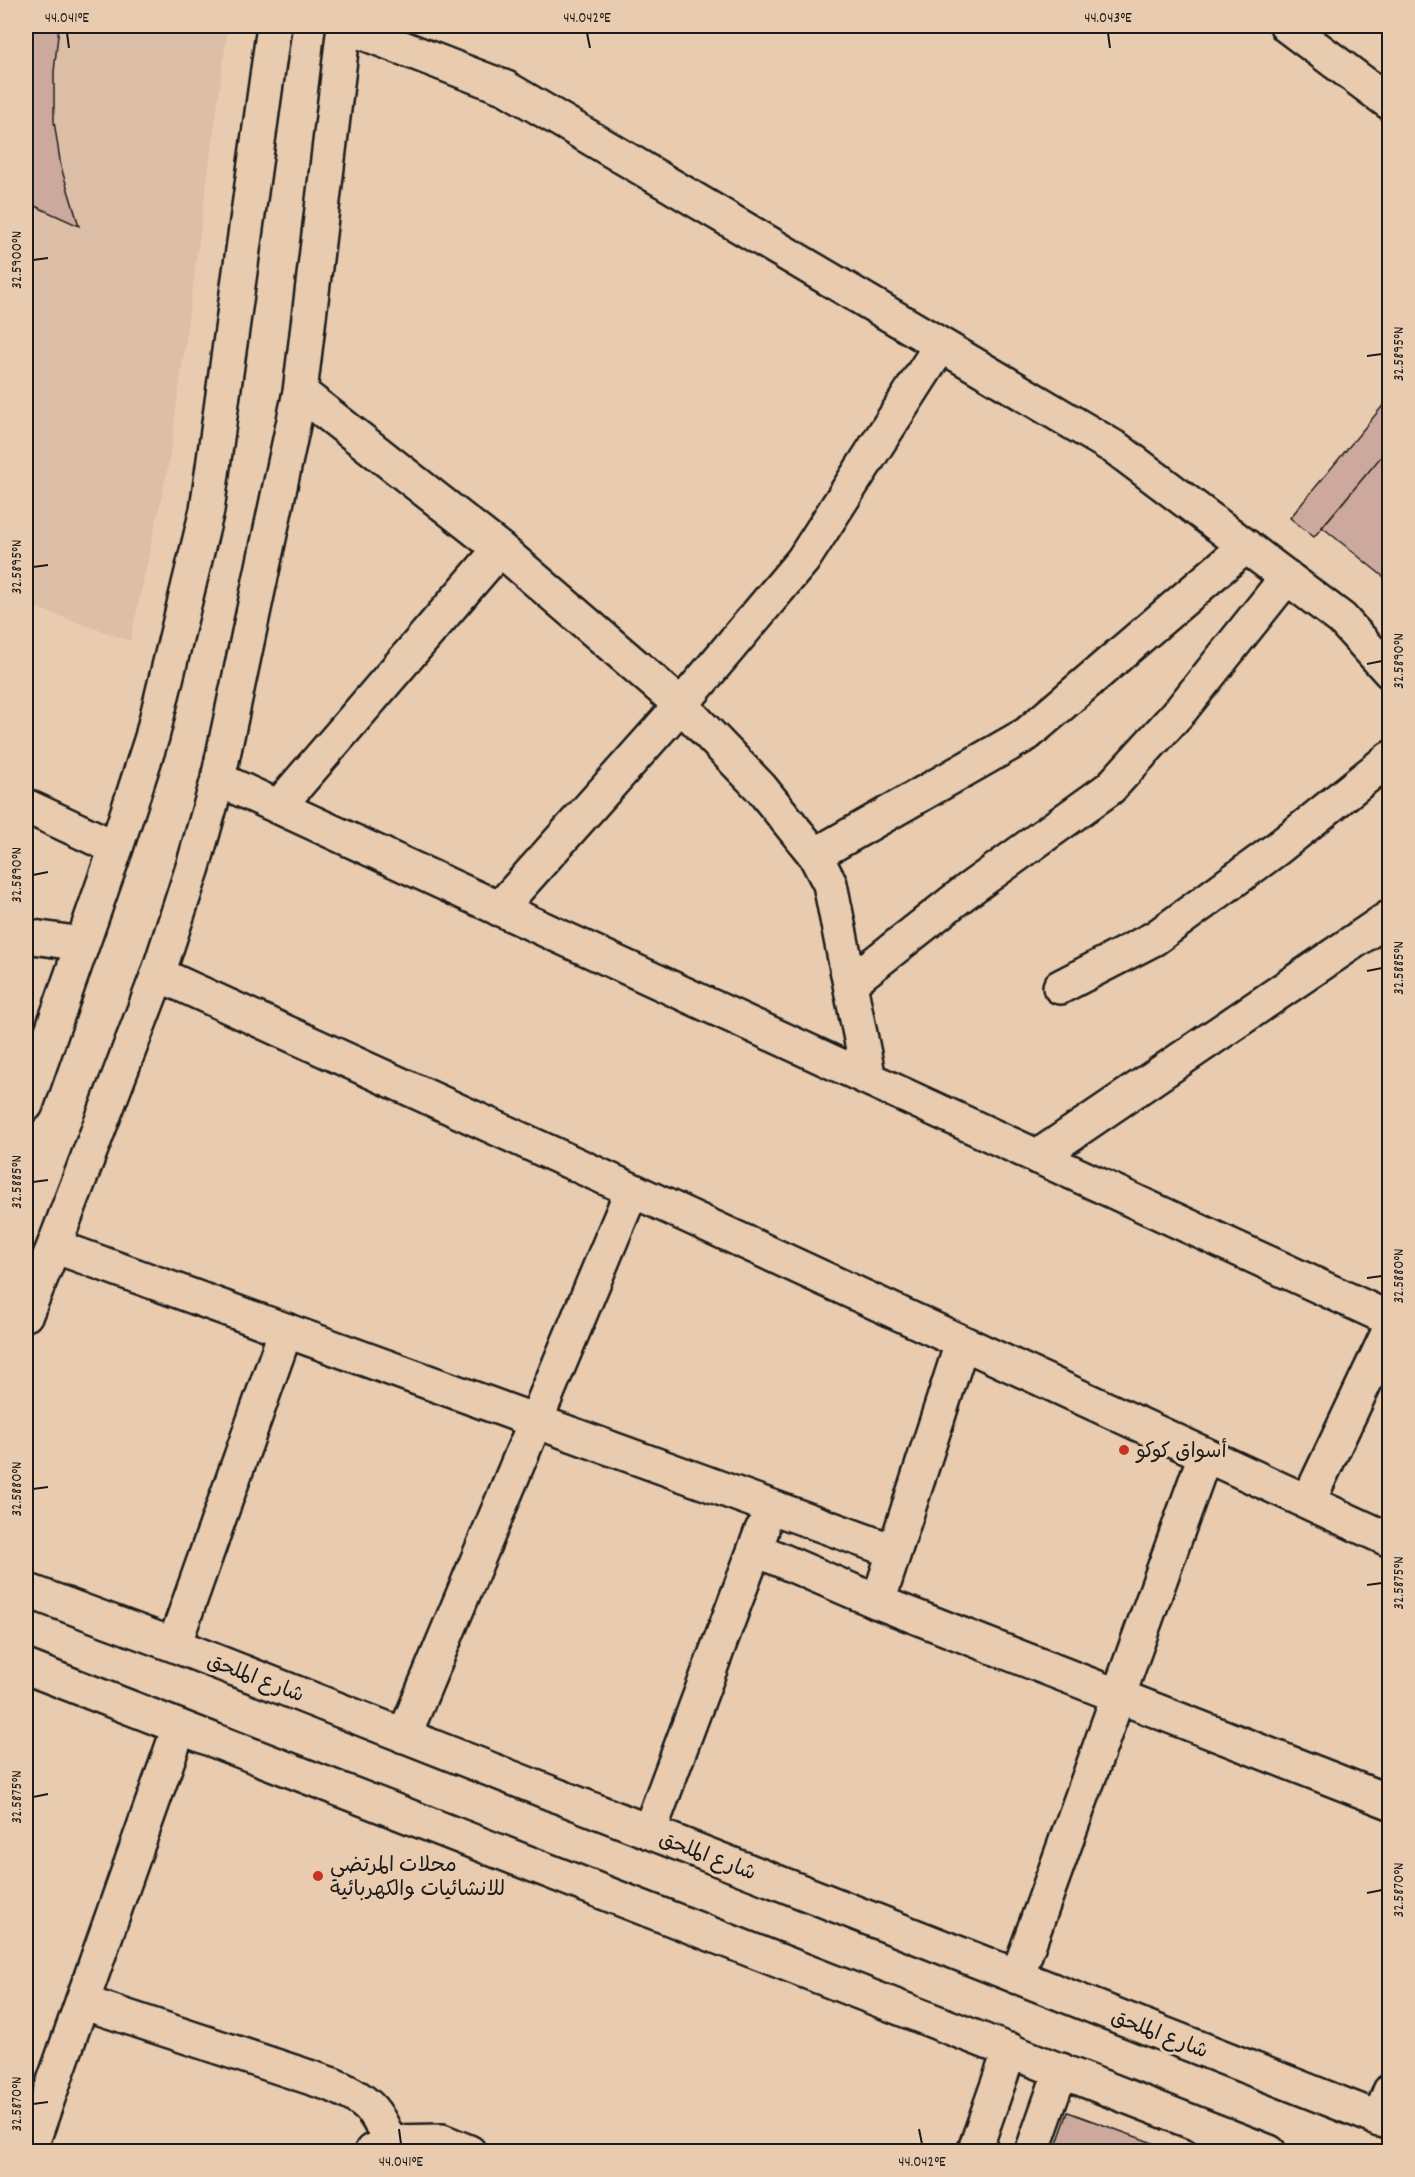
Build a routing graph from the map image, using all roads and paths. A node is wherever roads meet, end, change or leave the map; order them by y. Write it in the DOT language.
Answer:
graph roads {
  1 [pos="274,26"];
  2 [pos="345,26"];
  3 [pos="1287,26"];
  4 [pos="1389,103"];
  5 [pos="941,345"];
  6 [pos="300,392"];
  7 [pos="1246,546"];
  8 [pos="500,549"];
  9 [pos="1287,577"];
  10 [pos="1389,672"];
  11 [pos="681,705"];
  12 [pos="1389,758"];
  13 [pos="218,779"];
  14 [pos="26,806"];
  15 [pos="278,807"];
  16 [pos="116,848"];
  17 [pos="815,855"];
  18 [pos="499,909"];
  19 [pos="1389,916"];
  20 [pos="26,936"];
  21 [pos="82,944"];
  22 [pos="158,974"];
  23 [pos="850,983"];
  24 [pos="1060,987"];
  25 [pos="869,1079"];
  26 [pos="26,1105"];
  27 [pos="1037,1156"];
  28 [pos="632,1191"];
  29 [pos="54,1246"];
  30 [pos="26,1314"];
  31 [pos="1389,1319"];
  32 [pos="1389,1329"];
  33 [pos="286,1330"];
  34 [pos="962,1343"];
  35 [pos="536,1422"];
  36 [pos="1205,1455"];
  37 [pos="1308,1502"];
  38 [pos="770,1507"];
  39 [pos="1389,1540"];
  40 [pos="755,1549"];
  41 [pos="893,1551"];
  42 [pos="26,1590"];
  43 [pos="878,1602"];
  44 [pos="174,1645"];
  45 [pos="26,1667"];
  46 [pos="1117,1695"];
  47 [pos="179,1728"];
  48 [pos="404,1736"];
  49 [pos="1389,1802"];
  50 [pos="649,1832"];
  51 [pos="1017,1977"];
  52 [pos="82,2002"];
  53 [pos="1010,2050"];
  54 [pos="1061,2070"];
  55 [pos="1386,2111"];
  56 [pos="1210,2141"];
  57 [pos="385,2148"];
  58 [pos="1263,2150"];
  59 [pos="29,2151"];
  60 [pos="470,2151"];
  61 [pos="974,2151"];
  62 [pos="1032,2151"];
  1 -- 16 [label="street"];
  2 -- 5 [label="street"];
  2 -- 6 [label="street"];
  3 -- 4 [label="street"];
  5 -- 7 [label="street"];
  5 -- 11 [label="street"];
  6 -- 8 [label="street"];
  6 -- 13 [label="street"];
  7 -- 9 [label="street"];
  7 -- 17 [label="street"];
  8 -- 11 [label="street"];
  8 -- 15 [label="street"];
  9 -- 10 [label="street"];
  9 -- 23 [label="street"];
  11 -- 17 [label="street"];
  11 -- 18 [label="street"];
  12 -- 24 [label="street"];
  13 -- 15 [label="street"];
  13 -- 22 [label="street"];
  14 -- 16 [label="street"];
  15 -- 18 [label="street"];
  16 -- 21 [label="street"];
  17 -- 23 [label="street"];
  18 -- 25 [label="street"];
  19 -- 27 [label="street"];
  20 -- 21 [label="street"];
  21 -- 26 [label="street"];
  22 -- 28 [label="street"];
  22 -- 29 [label="street"];
  23 -- 25 [label="street"];
  25 -- 27 [label="street"];
  27 -- 31 [label="street"];
  28 -- 34 [label="street"];
  28 -- 35 [label="street"];
  29 -- 30 [label="street"];
  29 -- 33 [label="street"];
  32 -- 37 [label="street"];
  33 -- 35 [label="street"];
  33 -- 44 [label="street"];
  34 -- 36 [label="street"];
  34 -- 41 [label="street"];
  35 -- 38 [label="street"];
  35 -- 48 [label="street"];
  36 -- 37 [label="street"];
  36 -- 46 [label="street"];
  37 -- 39 [label="street"];
  38 -- 40 [label="street"];
  38 -- 41 [label="street"];
  40 -- 43 [label="street"];
  40 -- 50 [label="street"];
  41 -- 43 [label="street"];
  42 -- 44 [label="street, شارع الملحق"];
  43 -- 46 [label="street"];
  44 -- 48 [label="street, شارع الملحق"];
  45 -- 47 [label="street"];
  46 -- 49 [label="street"];
  46 -- 51 [label="street"];
  47 -- 52 [label="street"];
  47 -- 53 [label="street"];
  48 -- 50 [label="street, شارع الملحق"];
  50 -- 51 [label="street, شارع الملحق"];
  51 -- 55 [label="street, شارع الملحق"];
  52 -- 57 [label="street"];
  52 -- 59 [label="street"];
  53 -- 54 [label="street"];
  53 -- 61 [label="street"];
  54 -- 56 [label="street"];
  54 -- 62 [label="street"];
  56 -- 58 [label="street"];
  57 -- 60 [label="street"];
}
